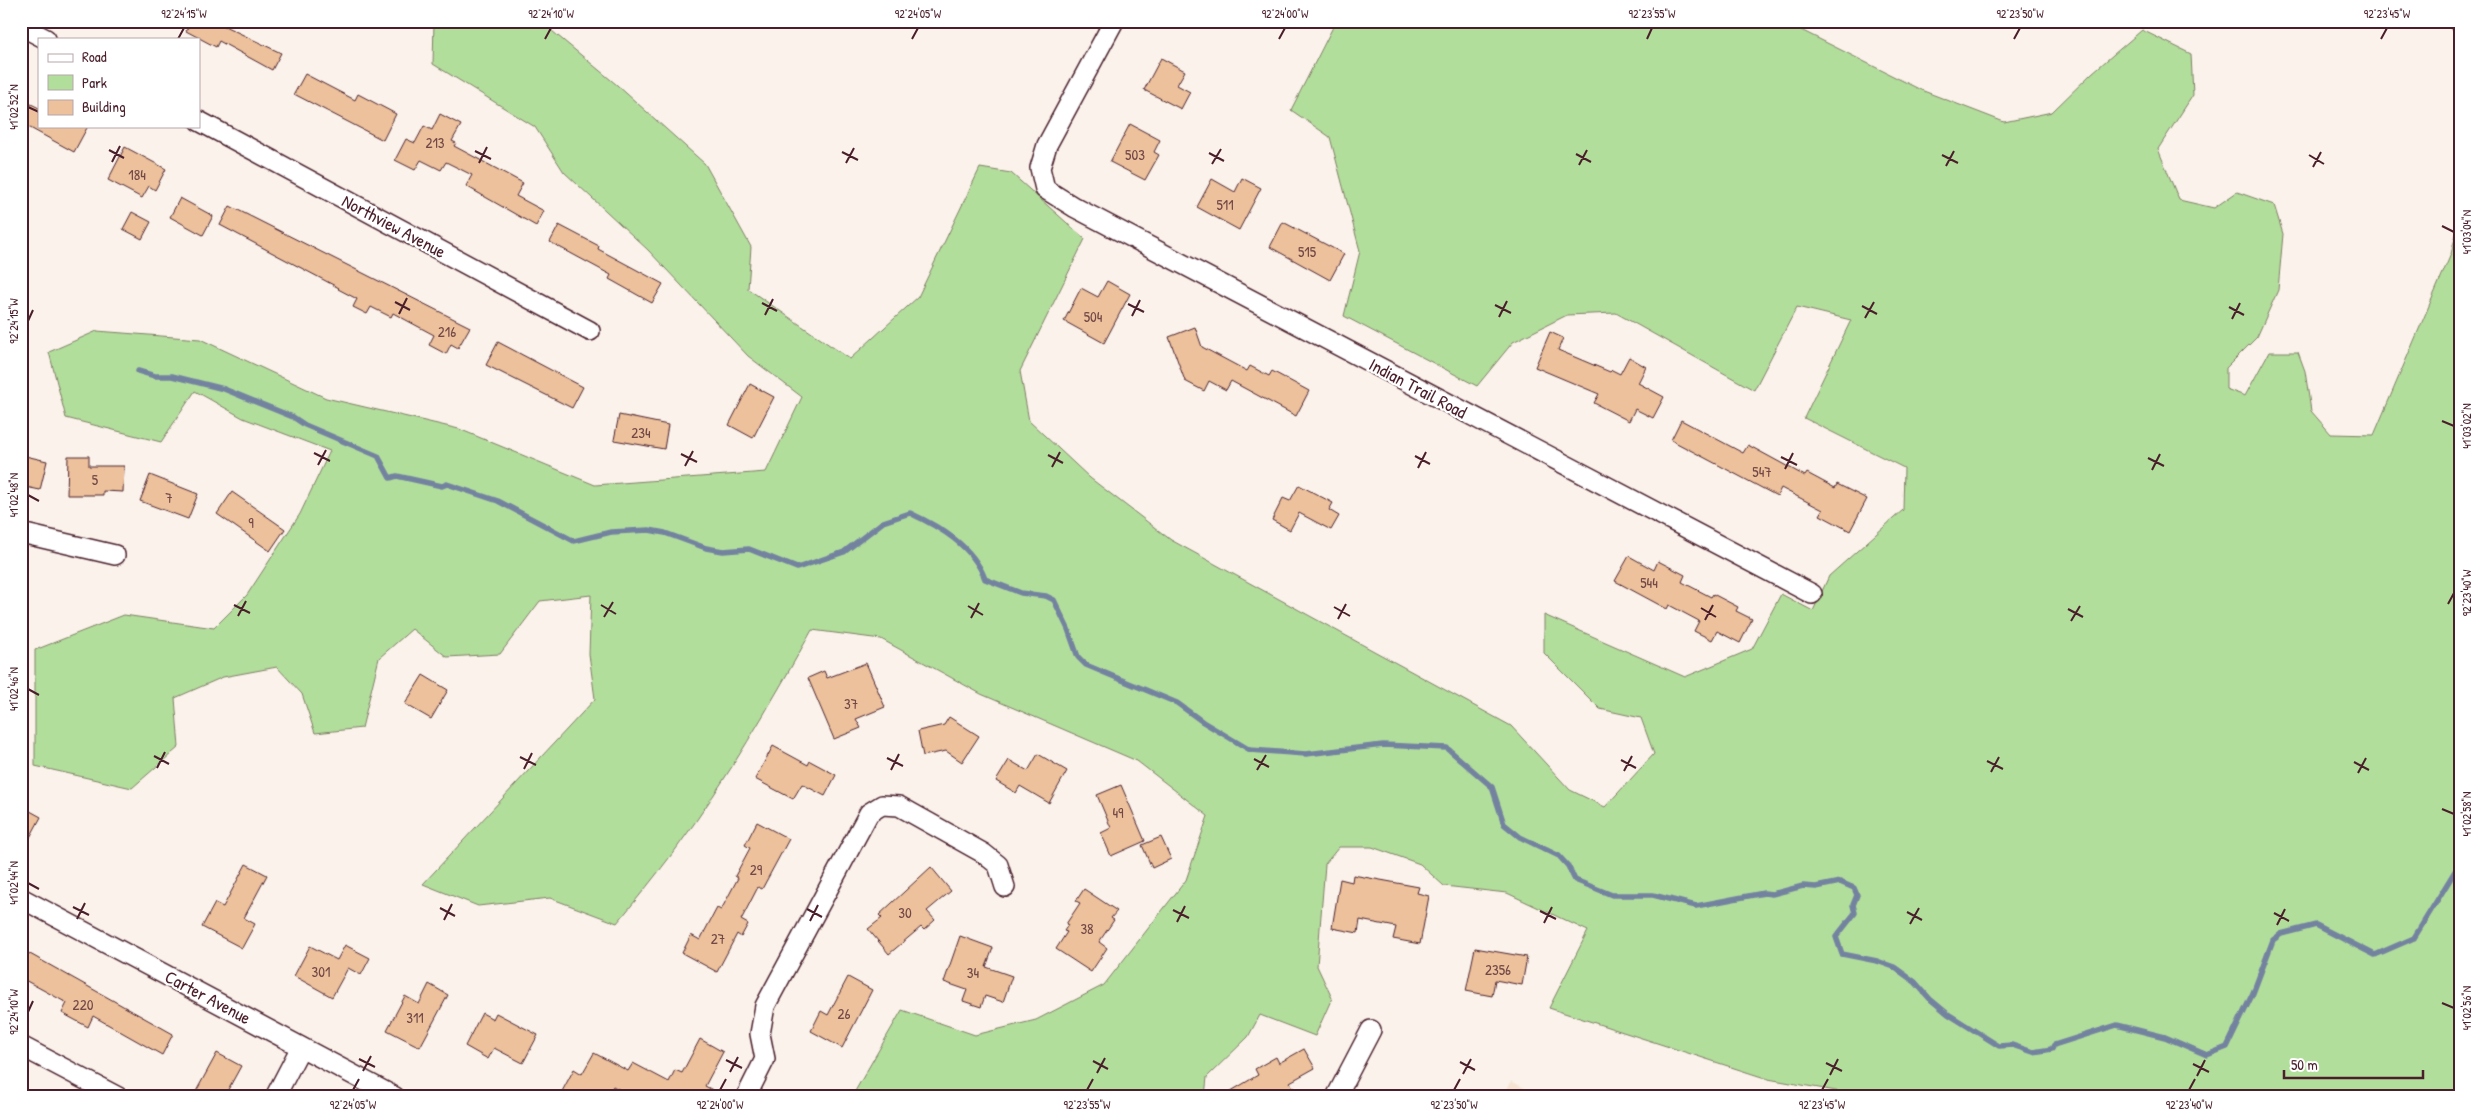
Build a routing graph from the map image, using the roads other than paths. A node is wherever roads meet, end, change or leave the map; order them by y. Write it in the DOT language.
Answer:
graph roads {
  1 [pos="1114,21"];
  2 [pos="21,26"];
  3 [pos="44,38"];
  4 [pos="200,122"];
  5 [pos="590,331"];
  6 [pos="21,533"];
  7 [pos="115,555"];
  8 [pos="1812,594"];
  9 [pos="1005,887"];
  10 [pos="21,898"];
  11 [pos="1371,1030"];
  12 [pos="21,1046"];
  13 [pos="301,1047"];
  14 [pos="118,1097"];
  15 [pos="275,1097"];
  16 [pos="395,1097"];
  17 [pos="746,1097"];
  18 [pos="1336,1097"];
  1 -- 8 [label="street, Indian Trail Road"];
  2 -- 3 [label="street"];
  4 -- 5 [label="street, Northview Avenue"];
  6 -- 7 [label="street"];
  9 -- 17 [label="street"];
  10 -- 13 [label="street, Carter Avenue"];
  11 -- 18 [label="street"];
  12 -- 14 [label="street"];
  13 -- 15 [label="street"];
  13 -- 16 [label="street, Carter Avenue"];
}
